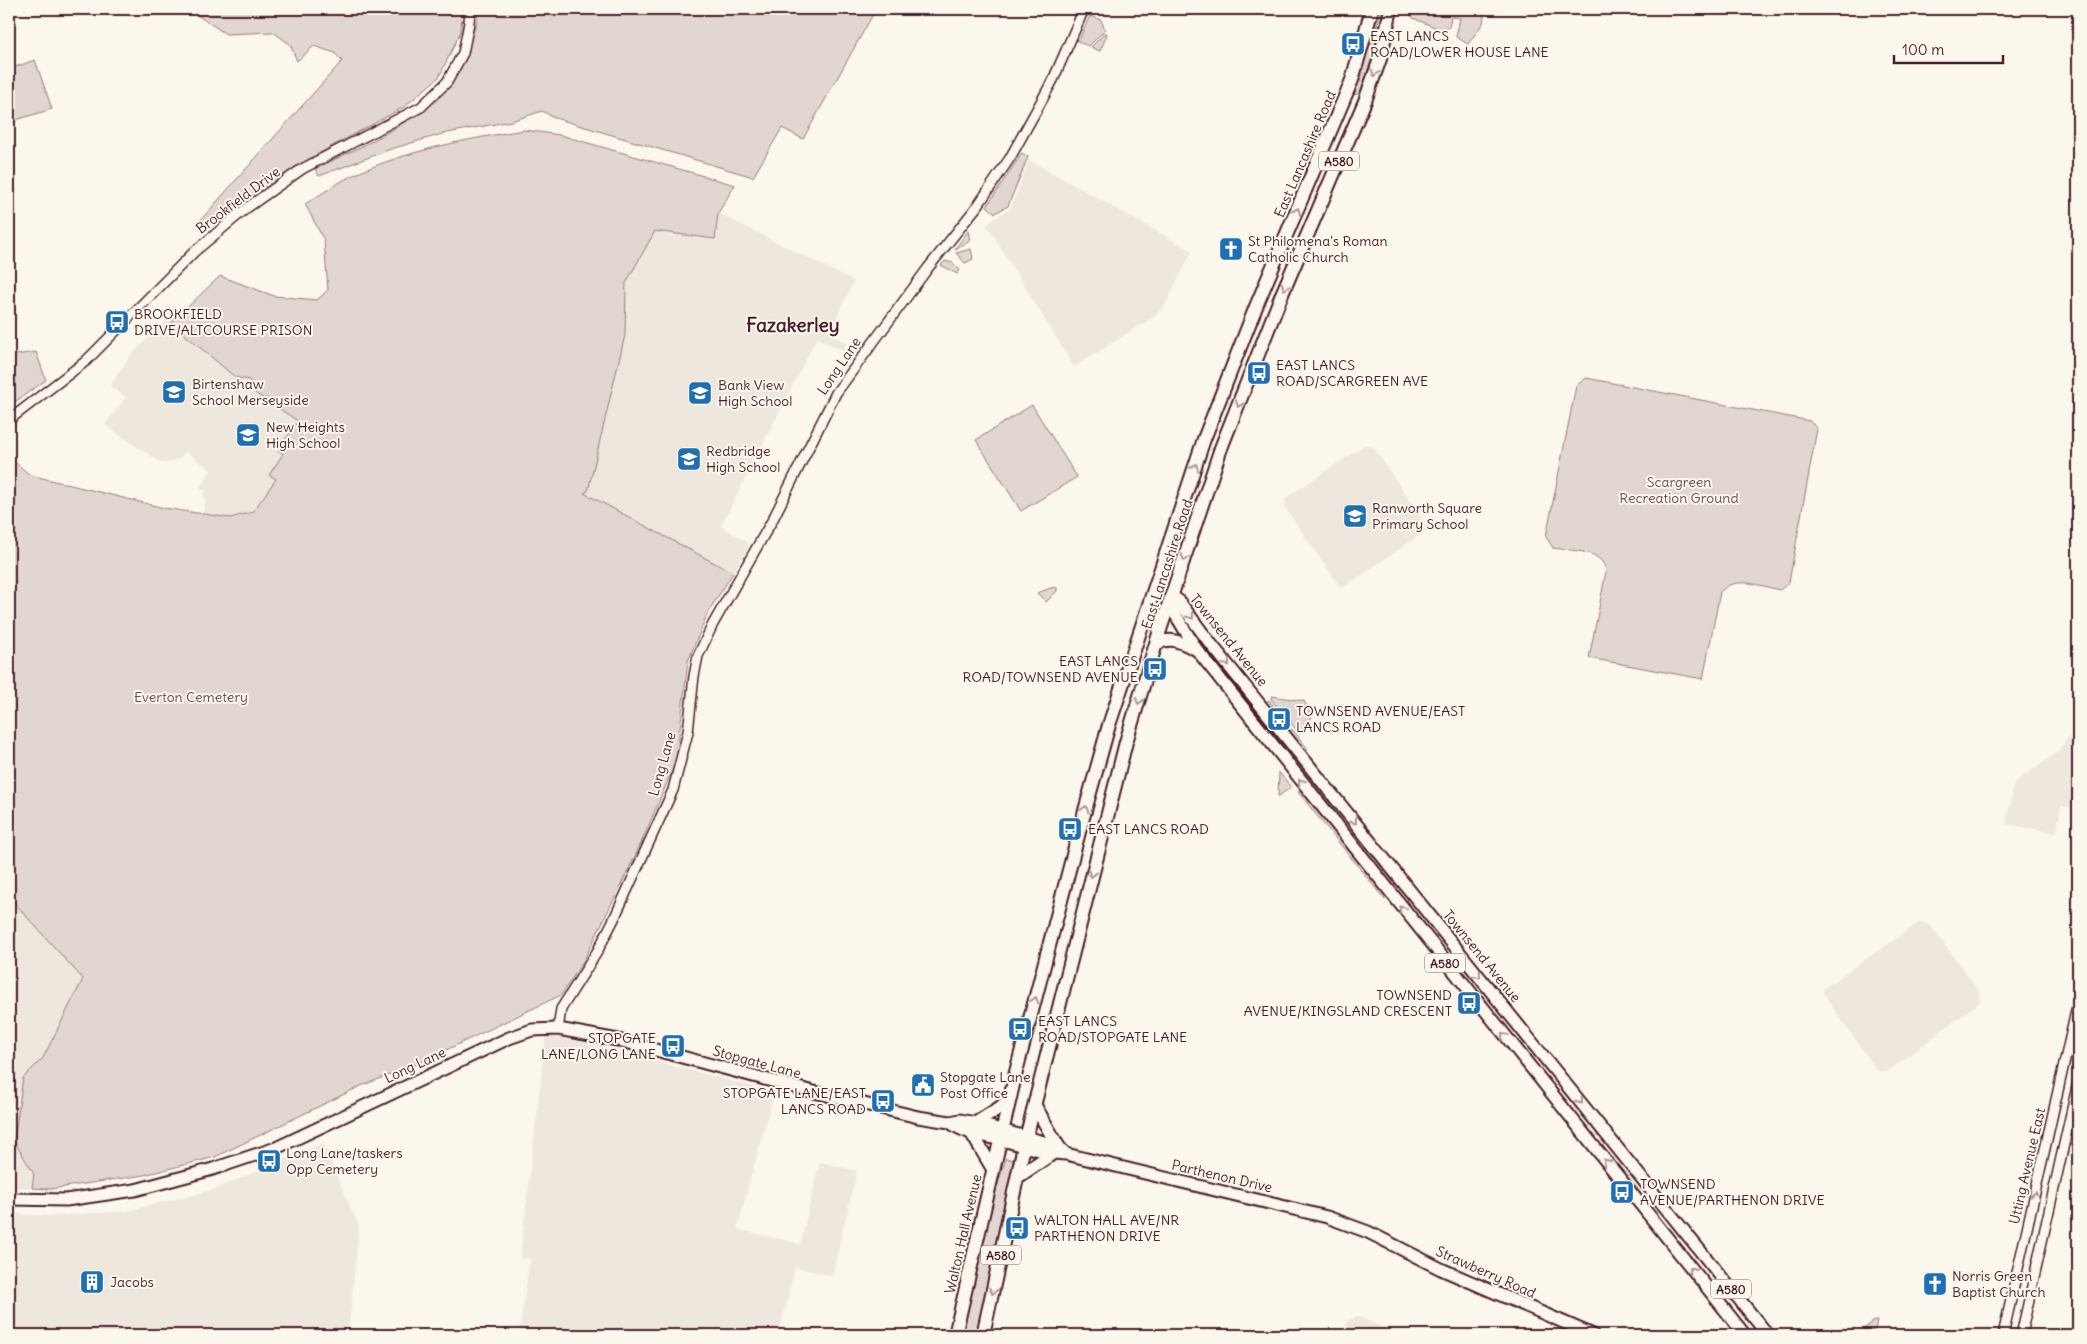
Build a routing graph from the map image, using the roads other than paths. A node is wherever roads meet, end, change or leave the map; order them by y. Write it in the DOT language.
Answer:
graph roads {
  1 [pos="470,9"];
  2 [pos="1084,9"];
  3 [pos="1372,9"];
  4 [pos="1380,9"];
  5 [pos="1391,9"];
  6 [pos="1363,47"];
  7 [pos="9,420"];
  8 [pos="1157,580"];
  9 [pos="1168,599"];
  10 [pos="1148,608"];
  11 [pos="1156,645"];
  12 [pos="1197,650"];
  13 [pos="2078,1002"];
  14 [pos="558,1029"];
  15 [pos="2078,1082"];
  16 [pos="1010,1098"];
  17 [pos="1036,1106"];
  18 [pos="973,1128"];
  19 [pos="1002,1135"];
  20 [pos="1026,1142"];
  21 [pos="1059,1151"];
  22 [pos="994,1169"];
  23 [pos="1019,1176"];
  24 [pos="9,1198"];
  25 [pos="1368,1232"];
  26 [pos="955,1335"];
  27 [pos="983,1335"];
  28 [pos="1593,1335"];
  29 [pos="1745,1335"];
  30 [pos="1768,1335"];
  31 [pos="2003,1335"];
  32 [pos="2021,1335"];
  1 -- 7 [label="street, Brookfield Drive"];
  2 -- 14 [label="street, Long Lane"];
  3 -- 6 [label="highway, East Lancashire Road / A580"];
  4 -- 6 [label="highway"];
  5 -- 9 [label="highway, East Lancashire Road / A580, one-way"];
  8 -- 6 [label="highway, East Lancashire Road / A580, one-way"];
  8 -- 9 [label="highway, A580"];
  8 -- 10 [label="highway, East Lancashire Road / A580"];
  9 -- 10 [label="highway"];
  9 -- 11 [label="highway, East Lancashire Road / A580"];
  9 -- 12 [label="main road, Townsend Avenue / A580"];
  9 -- 30 [label="main road, Townsend Avenue / A580, one-way"];
  16 -- 10 [label="highway, East Lancashire Road / A580, one-way"];
  11 -- 12 [label="main road"];
  11 -- 17 [label="highway, East Lancashire Road / A580, one-way"];
  29 -- 12 [label="main road, Townsend Avenue / A580, one-way"];
  31 -- 13 [label="street, Utting Avenue East, one-way"];
  14 -- 18 [label="main road, Stopgate Lane"];
  14 -- 24 [label="main road, Long Lane"];
  15 -- 32 [label="street"];
  16 -- 18 [label="highway"];
  16 -- 19 [label="highway, East Lancashire Road / A580"];
  17 -- 20 [label="highway, East Lancashire Road / A580"];
  17 -- 21 [label="highway"];
  18 -- 19 [label="main road, Stopgate Lane"];
  18 -- 22 [label="highway"];
  19 -- 20 [label="main road, Stopgate Lane"];
  19 -- 22 [label="highway, Walton Hall Avenue / A580"];
  20 -- 21 [label="main road, Parthenon Drive"];
  20 -- 23 [label="highway, A580"];
  21 -- 23 [label="highway"];
  21 -- 25 [label="main road, Parthenon Drive"];
  22 -- 26 [label="highway, Walton Hall Avenue / A580"];
  23 -- 27 [label="highway, A580, one-way"];
  25 -- 28 [label="main road, Strawberry Road"];
}
